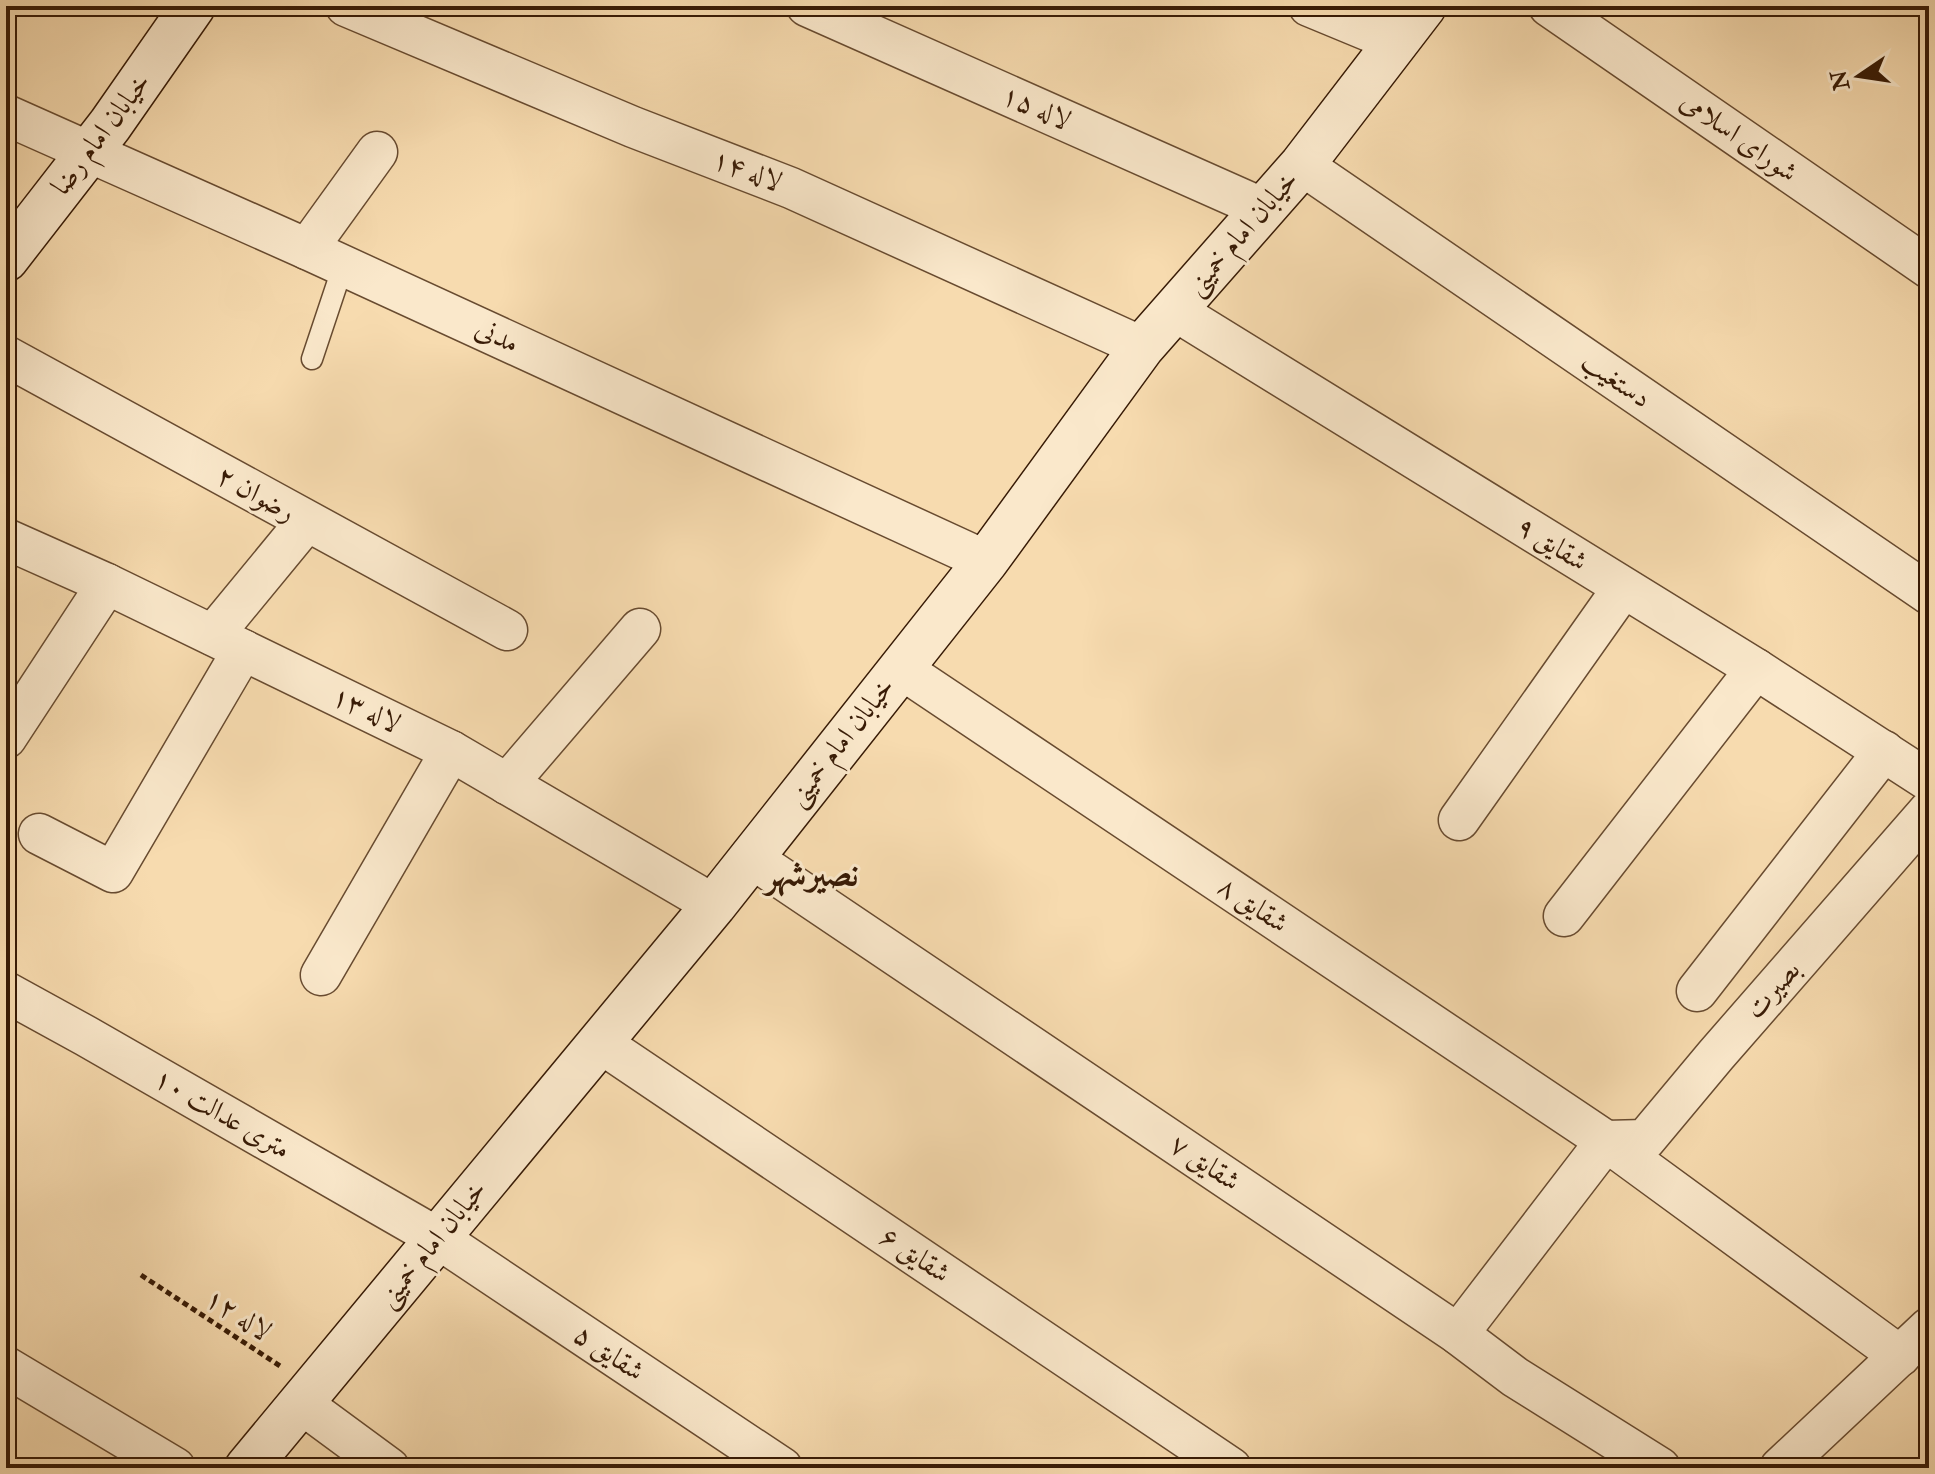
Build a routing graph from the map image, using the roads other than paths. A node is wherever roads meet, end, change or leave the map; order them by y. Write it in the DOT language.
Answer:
graph roads {
  1 [pos="193,6"];
  2 [pos="346,6"];
  3 [pos="807,6"];
  4 [pos="1309,6"];
  5 [pos="1424,6"];
  6 [pos="1549,6"];
  7 [pos="1396,42"];
  8 [pos="6,115"];
  9 [pos="377,152"];
  10 [pos="88,153"];
  11 [pos="1302,165"];
  12 [pos="1264,209"];
  13 [pos="307,249"];
  14 [pos="6,259"];
  15 [pos="343,266"];
  16 [pos="1929,268"];
  17 [pos="1174,310"];
  18 [pos="1142,347"];
  19 [pos="6,356"];
  20 [pos="312,359"];
  21 [pos="306,522"];
  22 [pos="6,539"];
  23 [pos="986,561"];
  24 [pos="107,584"];
  25 [pos="1623,588"];
  26 [pos="1929,594"];
  27 [pos="640,629"];
  28 [pos="507,630"];
  29 [pos="228,642"];
  30 [pos="900,668"];
  31 [pos="1756,669"];
  32 [pos="6,738"];
  33 [pos="451,751"];
  34 [pos="1884,751"];
  35 [pos="1929,781"];
  36 [pos="507,784"];
  37 [pos="1929,811"];
  38 [pos="1459,820"];
  39 [pos="39,834"];
  40 [pos="750,857"];
  41 [pos="714,905"];
  42 [pos="1564,916"];
  43 [pos="321,975"];
  44 [pos="1697,991"];
  45 [pos="6,992"];
  46 [pos="599,1042"];
  47 [pos="1606,1141"];
  48 [pos="436,1237"];
  49 [pos="1458,1334"];
  50 [pos="1921,1337"];
  51 [pos="6,1367"];
  52 [pos="308,1397"];
  53 [pos="175,1468"];
  54 [pos="247,1468"];
  55 [pos="389,1468"];
  56 [pos="782,1468"];
  57 [pos="1231,1468"];
  58 [pos="1660,1468"];
  59 [pos="1782,1468"];
  1 -- 10 [label="main road, خیابان امام رضا"];
  2 -- 18 [label="street, لاله ۱۴"];
  3 -- 12 [label="street, لاله ۱۵"];
  4 -- 7 [label="street"];
  5 -- 7 [label="main road, خیابان امام خمینی"];
  6 -- 16 [label="street, شورای اسلامی"];
  7 -- 11 [label="main road, خیابان امام خمینی"];
  8 -- 10 [label="street, مدنی"];
  9 -- 13 [label="street"];
  10 -- 13 [label="street, مدنی"];
  10 -- 14 [label="main road, خیابان امام رضا"];
  11 -- 12 [label="main road, خیابان امام خمینی"];
  11 -- 26 [label="street, دستغیب"];
  12 -- 17 [label="main road, خیابان امام خمینی"];
  13 -- 15 [label="street, مدنی"];
  15 -- 20 [label="lane"];
  15 -- 23 [label="street, مدنی"];
  17 -- 18 [label="main road, خیابان امام خمینی"];
  17 -- 25 [label="street, شقایق ۹"];
  18 -- 23 [label="main road, خیابان امام خمینی"];
  19 -- 21 [label="street, رضوان ۲"];
  21 -- 28 [label="street, رضوان ۲"];
  21 -- 29 [label="street"];
  22 -- 24 [label="street, لاله ۱۳"];
  23 -- 30 [label="main road, خیابان امام خمینی"];
  24 -- 29 [label="street, لاله ۱۳"];
  24 -- 32 [label="street"];
  25 -- 31 [label="street, شقایق ۹"];
  25 -- 38 [label="street"];
  27 -- 36 [label="street"];
  29 -- 33 [label="street, لاله ۱۳"];
  29 -- 39 [label="street"];
  30 -- 40 [label="main road, خیابان امام خمینی"];
  30 -- 47 [label="street, شقایق ۸"];
  31 -- 34 [label="street, شقایق ۹"];
  31 -- 42 [label="street"];
  33 -- 36 [label="street, لاله ۱۳"];
  33 -- 43 [label="street"];
  34 -- 35 [label="street, شقایق ۹"];
  34 -- 44 [label="street"];
  36 -- 41 [label="street, لاله ۱۳"];
  37 -- 47 [label="street, بصیرت"];
  40 -- 41 [label="main road, خیابان امام خمینی"];
  40 -- 49 [label="street, شقایق ۷"];
  41 -- 46 [label="main road, خیابان امام خمینی"];
  45 -- 48 [label="street, ۱۰ متری عدالت"];
  46 -- 48 [label="main road, خیابان امام خمینی"];
  46 -- 57 [label="street, شقایق ۶"];
  47 -- 49 [label="street"];
  47 -- 50 [label="street, شقایق ۸"];
  48 -- 52 [label="main road, خیابان امام خمینی"];
  48 -- 56 [label="street, شقایق ۵"];
  49 -- 58 [label="street, شقایق ۷"];
  50 -- 59 [label="street"];
  51 -- 53 [label="street"];
  52 -- 54 [label="main road, خیابان امام خمینی"];
  52 -- 55 [label="street"];
}
